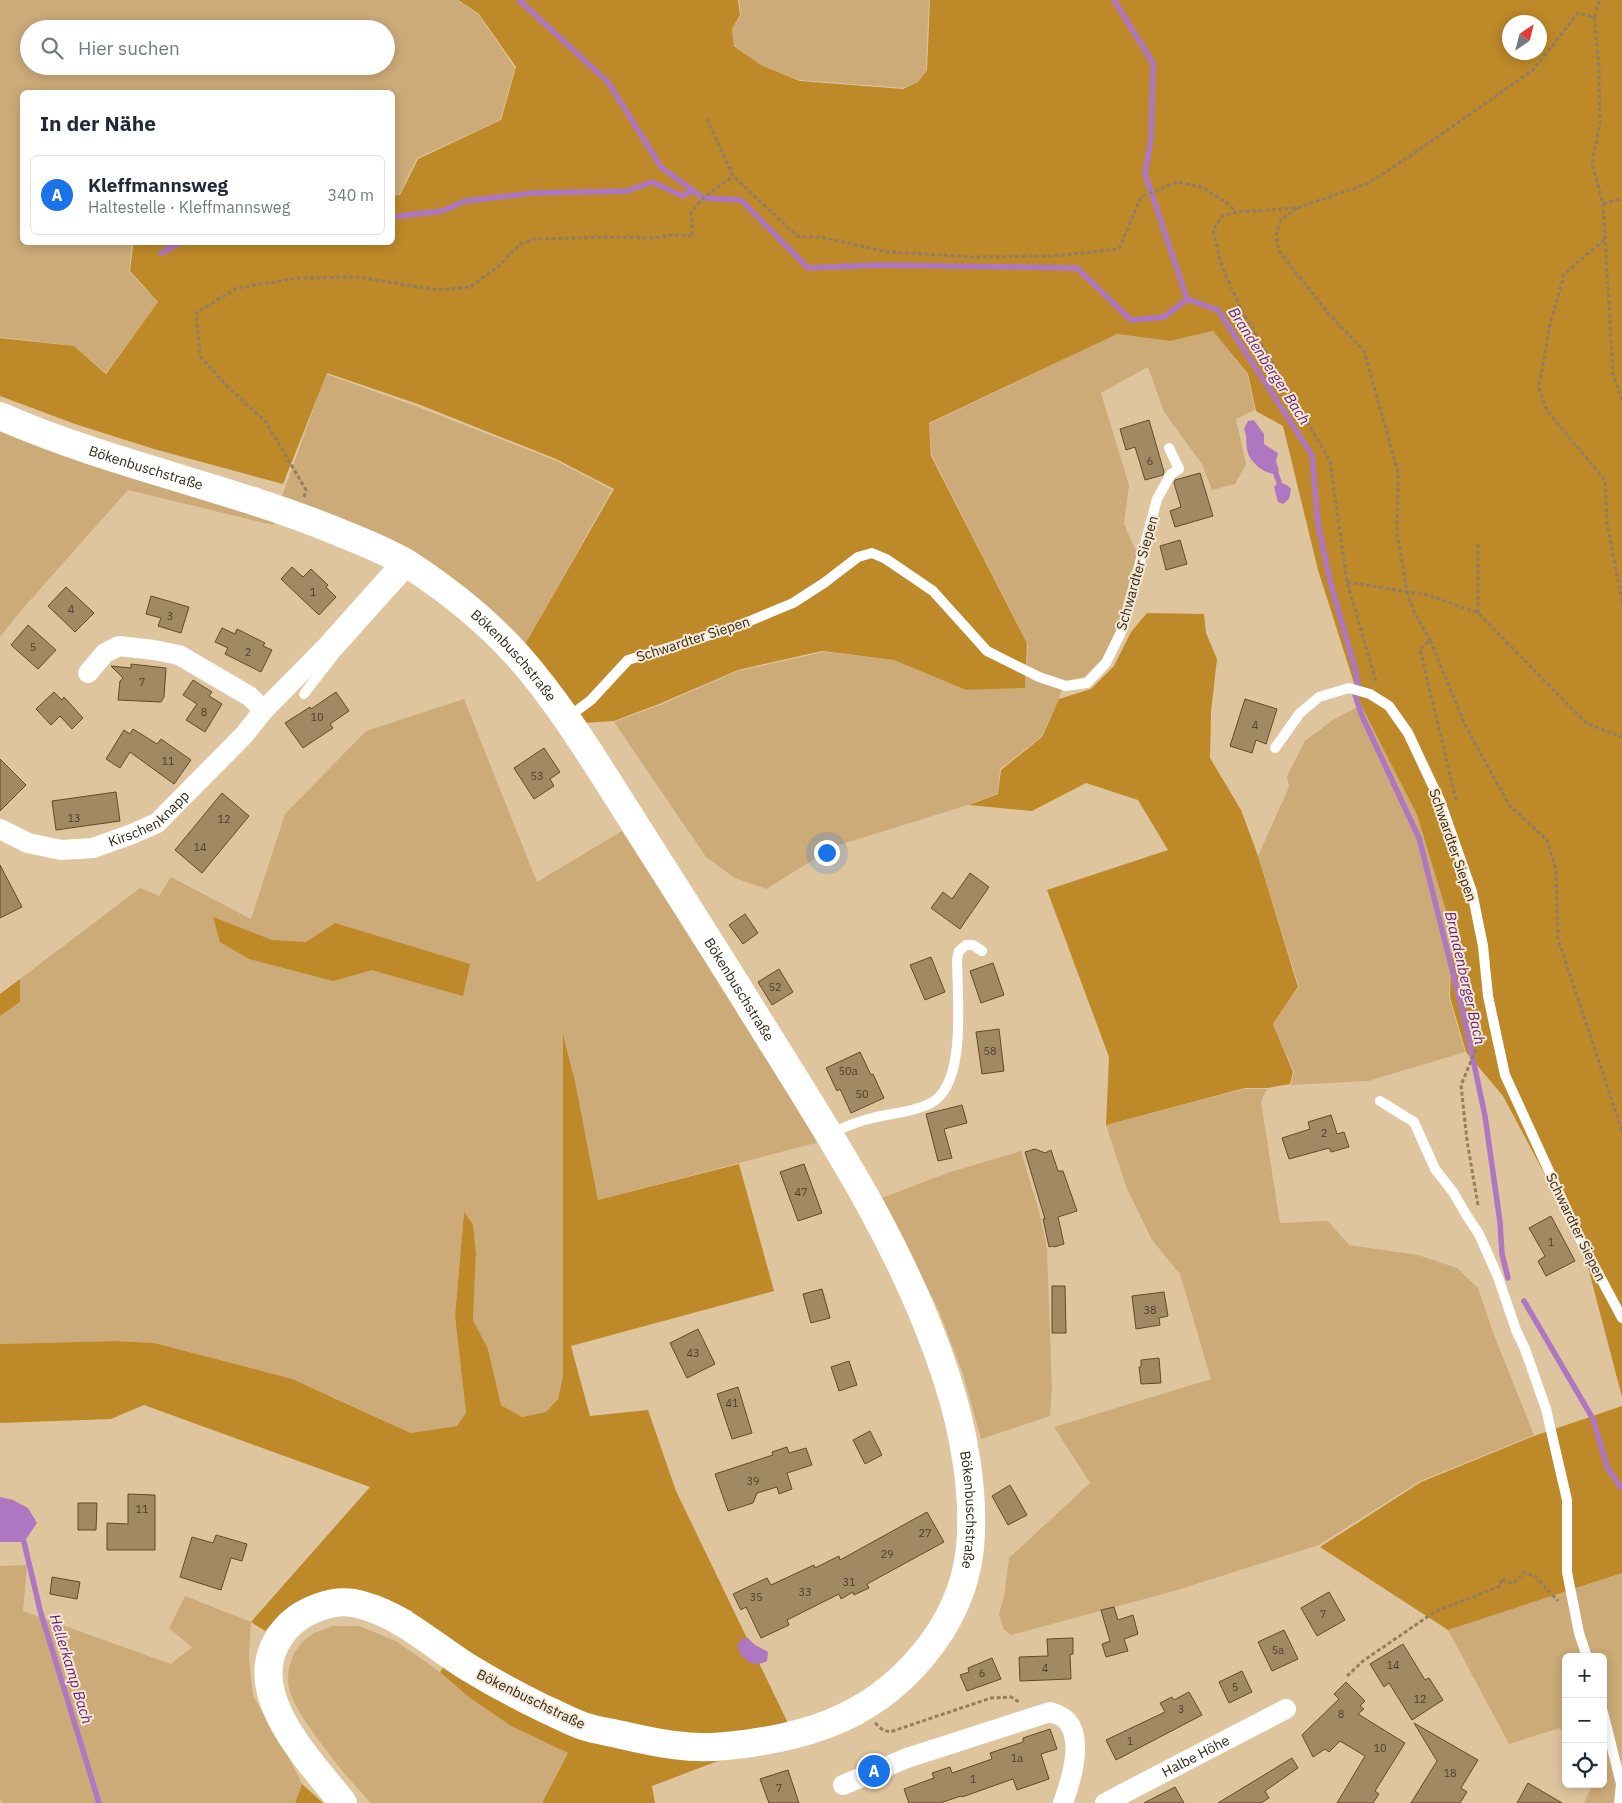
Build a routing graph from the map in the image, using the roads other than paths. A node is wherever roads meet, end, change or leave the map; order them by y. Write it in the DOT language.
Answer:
graph roads {
  1 [pos="0,416"];
  2 [pos="1169,448"];
  3 [pos="408,564"];
  4 [pos="88,672"];
  5 [pos="304,694"];
  6 [pos="264,710"];
  7 [pos="566,718"];
  8 [pos="1275,748"];
  9 [pos="0,829"];
  10 [pos="982,951"];
  11 [pos="1380,1101"];
  12 [pos="828,1134"];
  13 [pos="1622,1318"];
  14 [pos="1586,1653"];
  15 [pos="1286,1709"];
  16 [pos="1607,1727"];
  17 [pos="843,1785"];
  18 [pos="343,1803"];
  19 [pos="1063,1803"];
  20 [pos="1105,1803"];
  21 [pos="1619,1803"];
  1 -- 3 [label="main road, Bökenbuschstraße"];
  2 -- 7 [label="lane, Schwardter Siepen"];
  3 -- 5 [label="lane"];
  3 -- 6 [label="street, Kirschenknapp"];
  3 -- 7 [label="main road, Bökenbuschstraße"];
  4 -- 6 [label="street"];
  6 -- 9 [label="street, Kirschenknapp"];
  7 -- 12 [label="main road, Bökenbuschstraße"];
  8 -- 13 [label="lane, Schwardter Siepen"];
  10 -- 12 [label="lane"];
  11 -- 14 [label="lane"];
  12 -- 18 [label="main road, Bökenbuschstraße"];
  15 -- 20 [label="street, Halbe Höhe"];
  16 -- 21 [label="lane"];
  17 -- 19 [label="street"];
}
